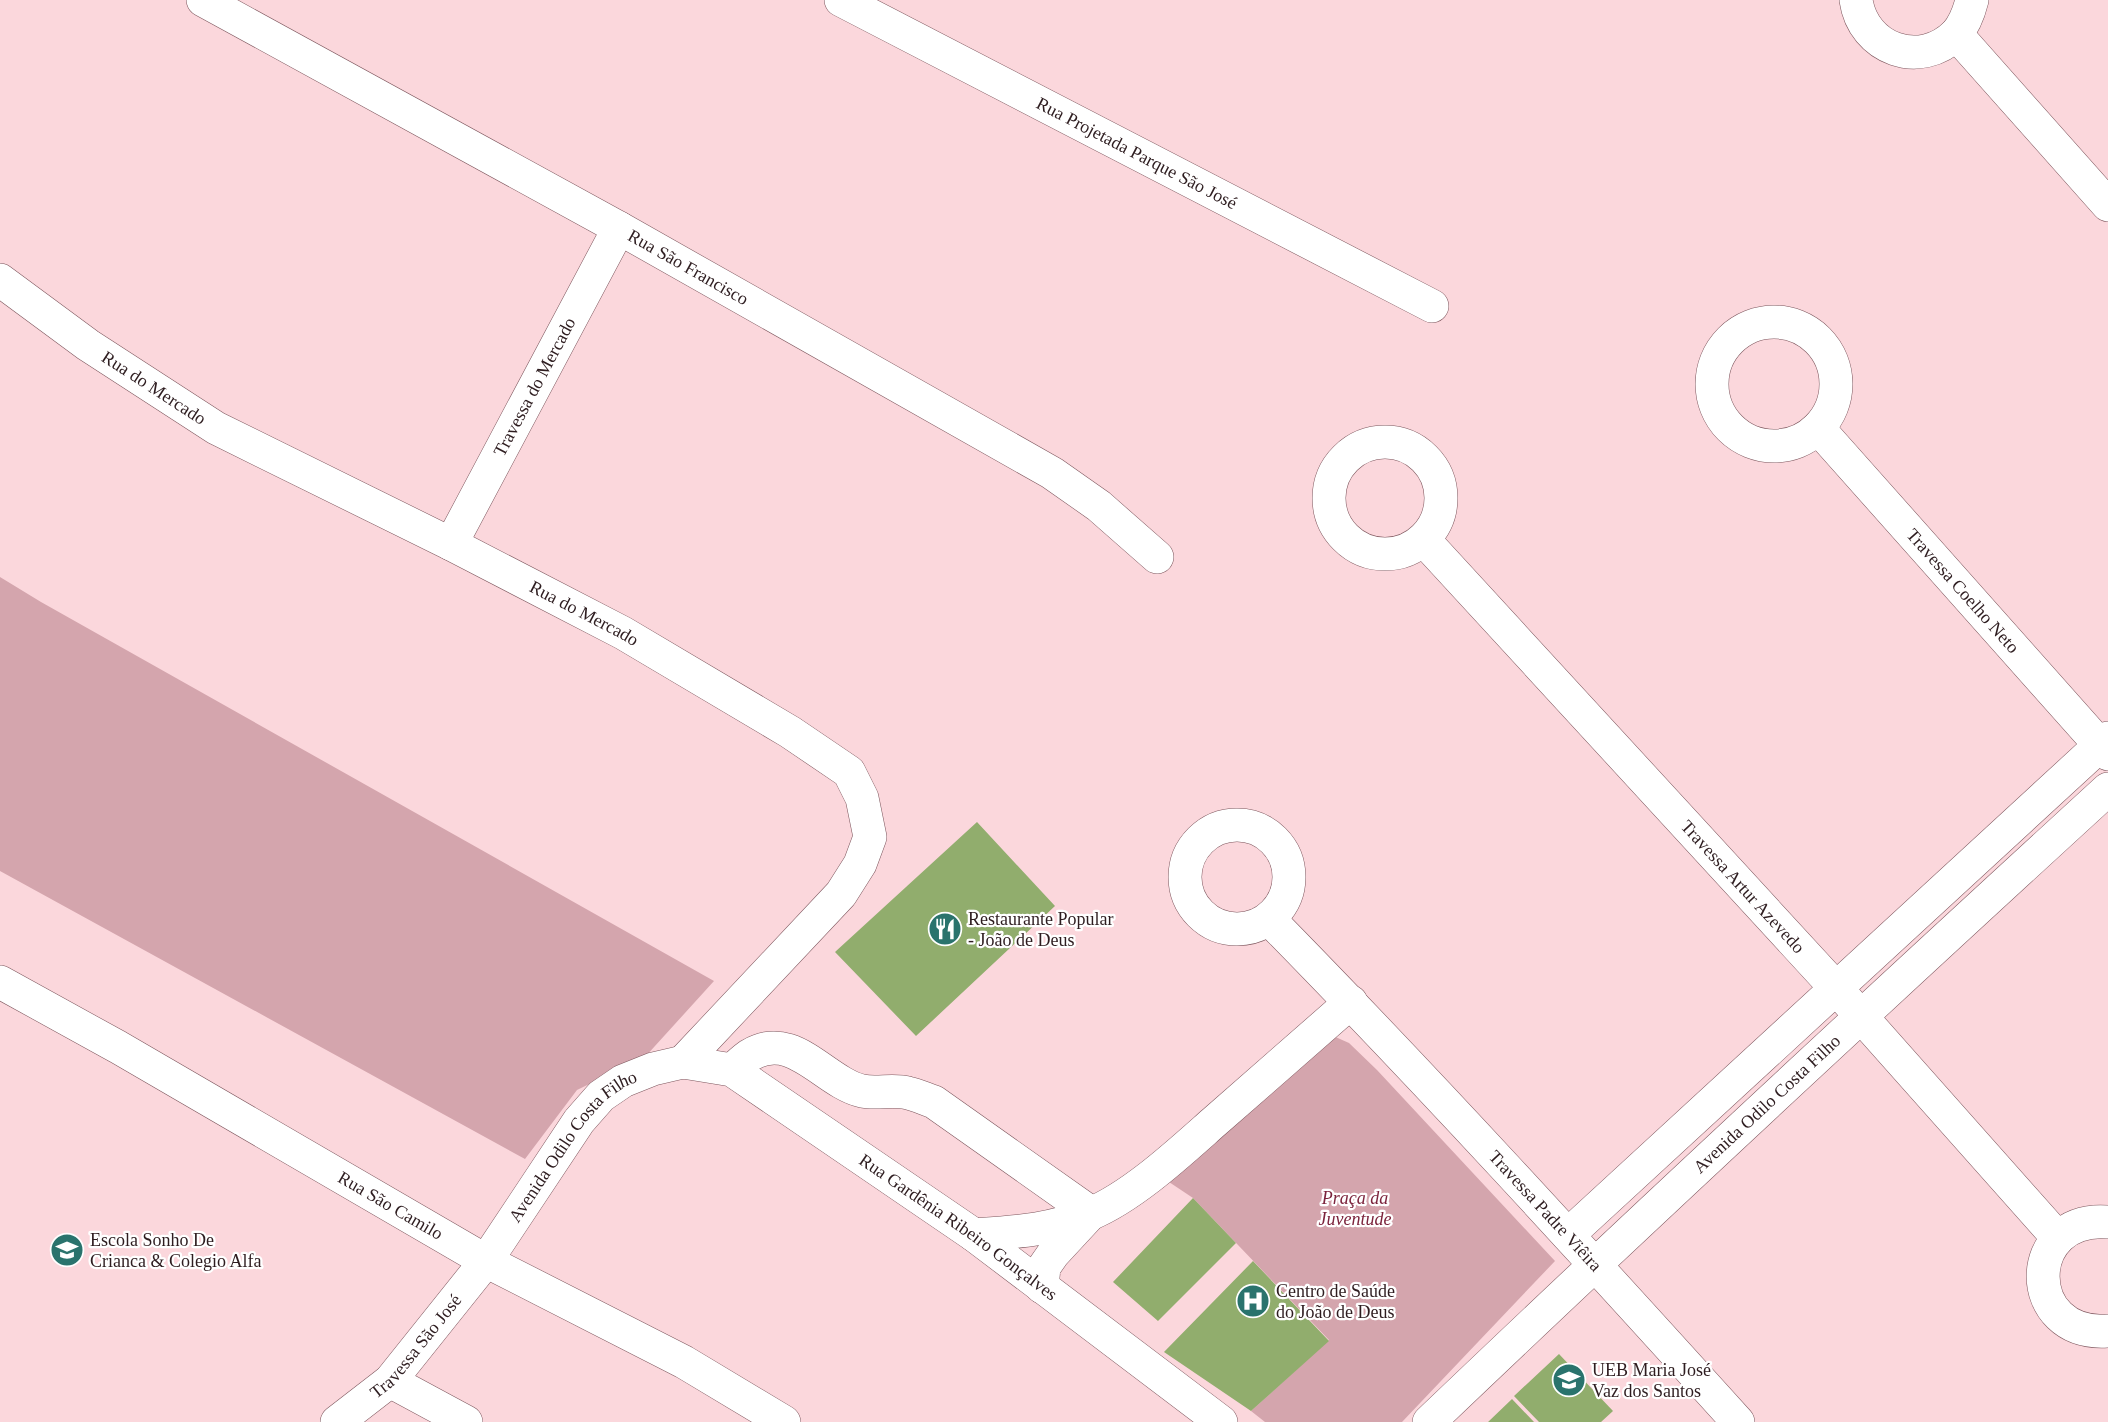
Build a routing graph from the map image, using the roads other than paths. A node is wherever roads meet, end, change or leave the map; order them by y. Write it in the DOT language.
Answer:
graph roads {
  1 [pos="203,0"];
  2 [pos="841,0"];
  3 [pos="1856,0"];
  4 [pos="1972,0"];
  5 [pos="1956,34"];
  6 [pos="2108,206"];
  7 [pos="619,228"];
  8 [pos="0,280"];
  9 [pos="1432,306"];
  10 [pos="1818,428"];
  11 [pos="1424,540"];
  12 [pos="451,544"];
  13 [pos="1156,557"];
  14 [pos="2105,746"];
  15 [pos="2108,789"];
  16 [pos="1269,919"];
  17 [pos="0,982"];
  18 [pos="1835,987"];
  19 [pos="1351,1002"];
  20 [pos="1860,1016"];
  21 [pos="683,1062"];
  22 [pos="732,1070"];
  23 [pos="1091,1213"];
  24 [pos="2108,1222"];
  25 [pos="974,1235"];
  26 [pos="1568,1235"];
  27 [pos="2058,1238"];
  28 [pos="486,1261"];
  29 [pos="1594,1264"];
  30 [pos="1042,1287"];
  31 [pos="2108,1331"];
  32 [pos="390,1381"];
  33 [pos="337,1422"];
  34 [pos="466,1422"];
  35 [pos="784,1422"];
  36 [pos="1221,1422"];
  37 [pos="1429,1422"];
  38 [pos="1738,1422"];
  1 -- 7 [label="street, Rua São Francisco"];
  2 -- 9 [label="street, Rua Projetada Parque São José"];
  3 -- 5 [label="street"];
  4 -- 5 [label="street"];
  5 -- 6 [label="street"];
  7 -- 12 [label="street, Travessa do Mercado"];
  7 -- 13 [label="street, Rua São Francisco"];
  8 -- 12 [label="street, Rua do Mercado"];
  10 -- 14 [label="street, Travessa Coelho Neto"];
  11 -- 18 [label="street, Travessa Artur Azevedo"];
  12 -- 21 [label="street, Rua do Mercado"];
  14 -- 18 [label="street"];
  15 -- 20 [label="street, Avenida Odilo Costa Filho"];
  16 -- 19 [label="street, Travessa Padre Viêira"];
  17 -- 28 [label="street, Rua São Camilo"];
  18 -- 20 [label="street, Travessa Artur Azevedo"];
  18 -- 26 [label="street"];
  19 -- 23 [label="street"];
  19 -- 26 [label="street, Travessa Padre Viêira"];
  20 -- 27 [label="street, Travessa Artur Azevedo"];
  20 -- 29 [label="street, Avenida Odilo Costa Filho"];
  21 -- 22 [label="street, Rua Gardênia Ribeiro Gonçalves"];
  21 -- 28 [label="street, Avenida Odilo Costa Filho"];
  22 -- 23 [label="street"];
  22 -- 25 [label="street, Rua Gardênia Ribeiro Gonçalves"];
  23 -- 25 [label="street"];
  23 -- 30 [label="street"];
  24 -- 27 [label="street"];
  25 -- 30 [label="street, Rua Gardênia Ribeiro Gonçalves"];
  26 -- 29 [label="street, Travessa Padre Viêira"];
  27 -- 31 [label="street"];
  28 -- 32 [label="street, Travessa São José"];
  28 -- 35 [label="street, Rua São Camilo"];
  29 -- 37 [label="street, Avenida Odilo Costa Filho"];
  29 -- 38 [label="street, Travessa Padre Viêira"];
  30 -- 36 [label="street, Rua Gardênia Ribeiro Gonçalves"];
  32 -- 33 [label="street, Travessa São José"];
  32 -- 34 [label="street"];
}
